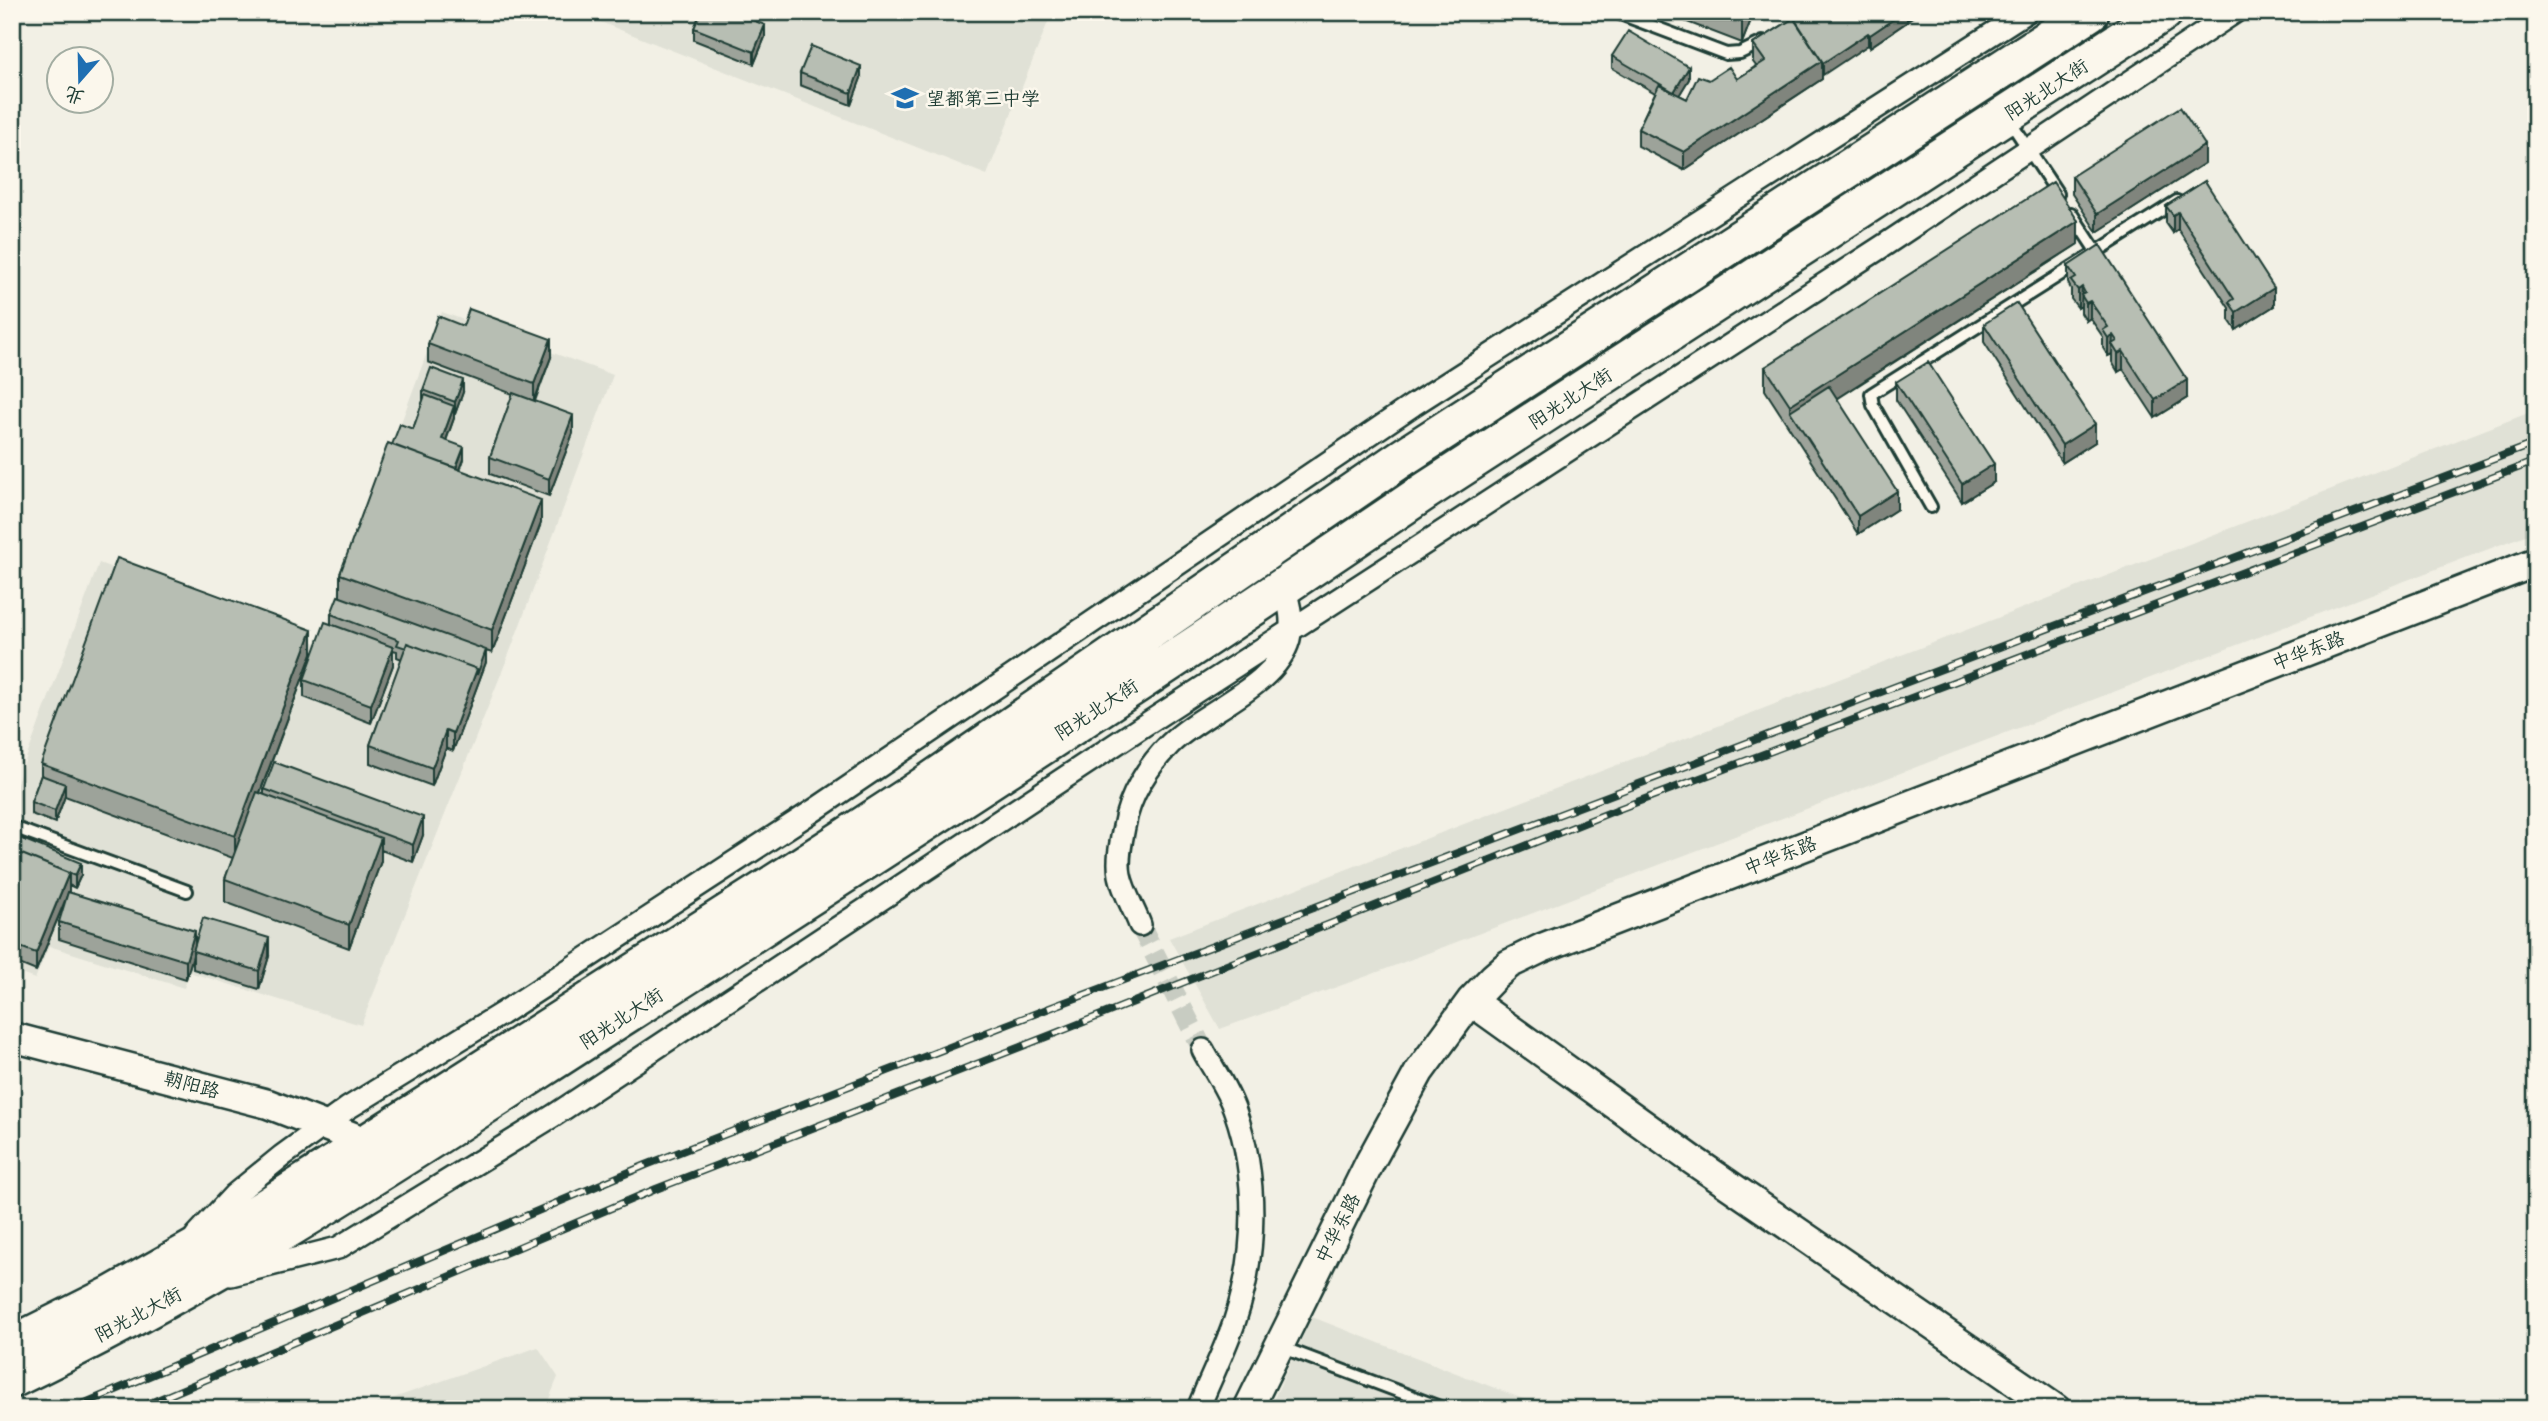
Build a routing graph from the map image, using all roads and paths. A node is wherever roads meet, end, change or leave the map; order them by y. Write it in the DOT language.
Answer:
graph roads {
  1 [pos="1615,12"];
  2 [pos="2026,12"];
  3 [pos="2090,12"];
  4 [pos="2164,12"];
  5 [pos="2235,12"];
  6 [pos="1775,33"];
  7 [pos="2005,115"];
  8 [pos="2029,150"];
  9 [pos="2182,198"];
  10 [pos="2096,251"];
  11 [pos="1931,507"];
  12 [pos="2536,562"];
  13 [pos="1284,586"];
  14 [pos="1290,630"];
  15 [pos="12,830"];
  16 [pos="187,891"];
  17 [pos="1140,925"];
  18 [pos="1471,1001"];
  19 [pos="12,1037"];
  20 [pos="1203,1050"];
  21 [pos="324,1126"];
  22 [pos="369,1143"];
  23 [pos="183,1273"];
  24 [pos="12,1345"];
  25 [pos="1278,1346"];
  26 [pos="12,1378"];
  27 [pos="1198,1409"];
  28 [pos="1248,1409"];
  29 [pos="1445,1409"];
  30 [pos="2056,1409"];
  1 -- 6 [label="lane"];
  2 -- 21 [label="street"];
  3 -- 22 [label="highway, 阳光北大街"];
  4 -- 7 [label="highway, 阳光北大街"];
  5 -- 8 [label="street"];
  7 -- 8 [label="lane"];
  7 -- 13 [label="highway, 阳光北大街"];
  8 -- 10 [label="lane"];
  8 -- 14 [label="street"];
  9 -- 10 [label="lane"];
  10 -- 11 [label="lane"];
  12 -- 18 [label="street, 中华东路"];
  13 -- 14 [label="street"];
  13 -- 23 [label="highway, 阳光北大街"];
  14 -- 17 [label="street"];
  14 -- 23 [label="street"];
  15 -- 16 [label="lane"];
  18 -- 25 [label="street, 中华东路"];
  18 -- 30 [label="street"];
  19 -- 21 [label="street, 朝阳路"];
  20 -- 27 [label="street"];
  21 -- 22 [label="street, 朝阳路"];
  21 -- 23 [label="street"];
  22 -- 23 [label="highway, 阳光北大街"];
  23 -- 24 [label="highway, 阳光北大街"];
  23 -- 26 [label="highway, 阳光北大街"];
  25 -- 28 [label="street, 中华东路"];
  25 -- 29 [label="lane"];
}
